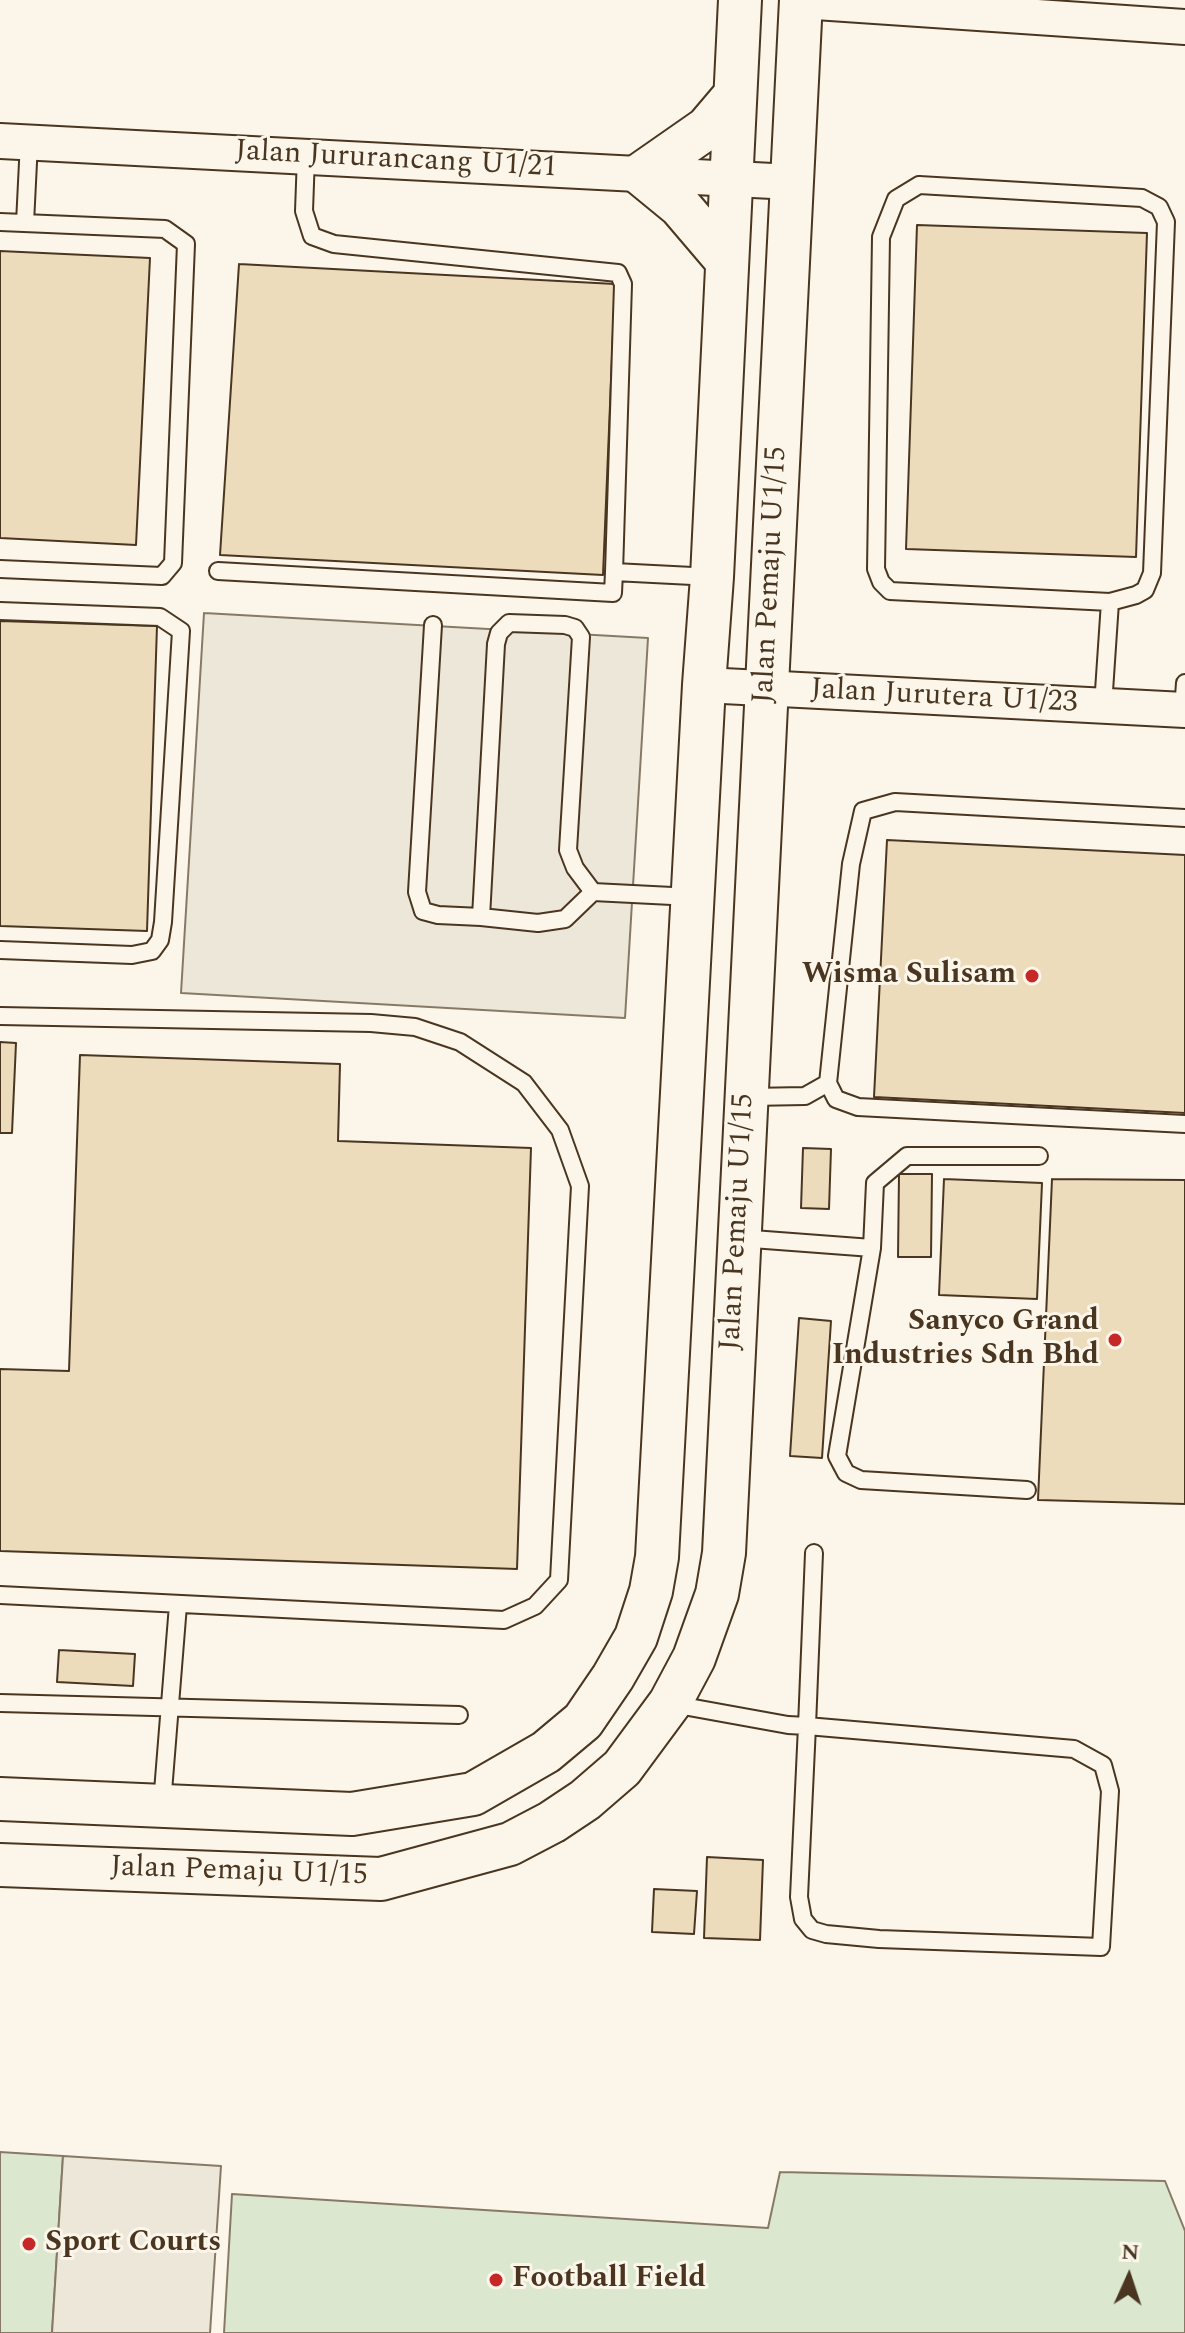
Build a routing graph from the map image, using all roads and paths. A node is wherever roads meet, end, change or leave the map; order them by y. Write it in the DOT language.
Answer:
graph roads {
  1 [pos="740,0"];
  2 [pos="801,0"];
  3 [pos="888,3"];
  4 [pos="1125,11"];
  5 [pos="1185,27"];
  6 [pos="735,95"];
  7 [pos="14,142"];
  8 [pos="306,156"];
  9 [pos="641,174"];
  10 [pos="730,179"];
  11 [pos="792,182"];
  12 [pos="0,222"];
  13 [pos="25,223"];
  14 [pos="726,260"];
  15 [pos="0,569"];
  16 [pos="218,571"];
  17 [pos="614,572"];
  18 [pos="712,577"];
  19 [pos="1110,602"];
  20 [pos="0,611"];
  21 [pos="433,625"];
  22 [pos="704,685"];
  23 [pos="766,688"];
  24 [pos="1184,701"];
  25 [pos="1103,706"];
  26 [pos="1185,818"];
  27 [pos="593,892"];
  28 [pos="693,897"];
  29 [pos="481,917"];
  30 [pos="0,950"];
  31 [pos="0,1016"];
  32 [pos="828,1083"];
  33 [pos="745,1097"];
  34 [pos="1185,1124"];
  35 [pos="1039,1156"];
  36 [pos="738,1238"];
  37 [pos="872,1248"];
  38 [pos="1027,1490"];
  39 [pos="814,1553"];
  40 [pos="0,1595"];
  41 [pos="178,1605"];
  42 [pos="0,1703"];
  43 [pos="670,1703"];
  44 [pos="169,1707"];
  45 [pos="459,1715"];
  46 [pos="807,1726"];
  47 [pos="0,1799"];
  48 [pos="162,1806"];
  49 [pos="0,1865"];
  1 -- 6 [label="street, Jalan Pemaju U1/15"];
  2 -- 3 [label="street"];
  2 -- 11 [label="street, Jalan Pemaju U1/15"];
  3 -- 4 [label="street"];
  4 -- 5 [label="street"];
  6 -- 9 [label="street"];
  6 -- 10 [label="street, Jalan Pemaju U1/15"];
  7 -- 8 [label="street, Jalan Jururancang U1/21"];
  7 -- 13 [label="lane"];
  8 -- 9 [label="street, Jalan Jururancang U1/21"];
  8 -- 17 [label="lane"];
  9 -- 10 [label="street, Jalan Jururancang U1/21"];
  9 -- 14 [label="street"];
  10 -- 11 [label="street, Jalan Jururancang U1/21"];
  10 -- 14 [label="street, Jalan Pemaju U1/15"];
  11 -- 23 [label="street, Jalan Pemaju U1/15"];
  12 -- 13 [label="lane"];
  13 -- 15 [label="lane"];
  14 -- 18 [label="street, Jalan Pemaju U1/15"];
  16 -- 17 [label="lane"];
  17 -- 18 [label="lane"];
  18 -- 22 [label="street, Jalan Pemaju U1/15"];
  19 -- 19 [label="lane"];
  19 -- 25 [label="lane"];
  20 -- 30 [label="lane"];
  21 -- 29 [label="lane"];
  22 -- 23 [label="street, Jalan Jurutera U1/23"];
  22 -- 28 [label="street, Jalan Pemaju U1/15"];
  23 -- 25 [label="street, Jalan Jurutera U1/23"];
  23 -- 33 [label="street, Jalan Pemaju U1/15"];
  24 -- 25 [label="street, Jalan Jurutera U1/23"];
  26 -- 32 [label="lane"];
  27 -- 28 [label="lane"];
  27 -- 29 [label="lane"];
  27 -- 29 [label="lane"];
  28 -- 48 [label="street, Jalan Pemaju U1/15"];
  31 -- 41 [label="lane"];
  32 -- 33 [label="lane"];
  32 -- 34 [label="lane"];
  33 -- 36 [label="street, Jalan Pemaju U1/15"];
  35 -- 37 [label="lane"];
  36 -- 37 [label="lane"];
  36 -- 43 [label="street, Jalan Pemaju U1/15"];
  37 -- 38 [label="lane"];
  39 -- 46 [label="lane"];
  40 -- 41 [label="lane"];
  41 -- 44 [label="lane"];
  42 -- 44 [label="lane"];
  43 -- 46 [label="lane"];
  43 -- 49 [label="street, Jalan Pemaju U1/15"];
  44 -- 45 [label="lane"];
  44 -- 48 [label="lane"];
  46 -- 46 [label="lane"];
  47 -- 48 [label="street, Jalan Pemaju U1/15"];
}
